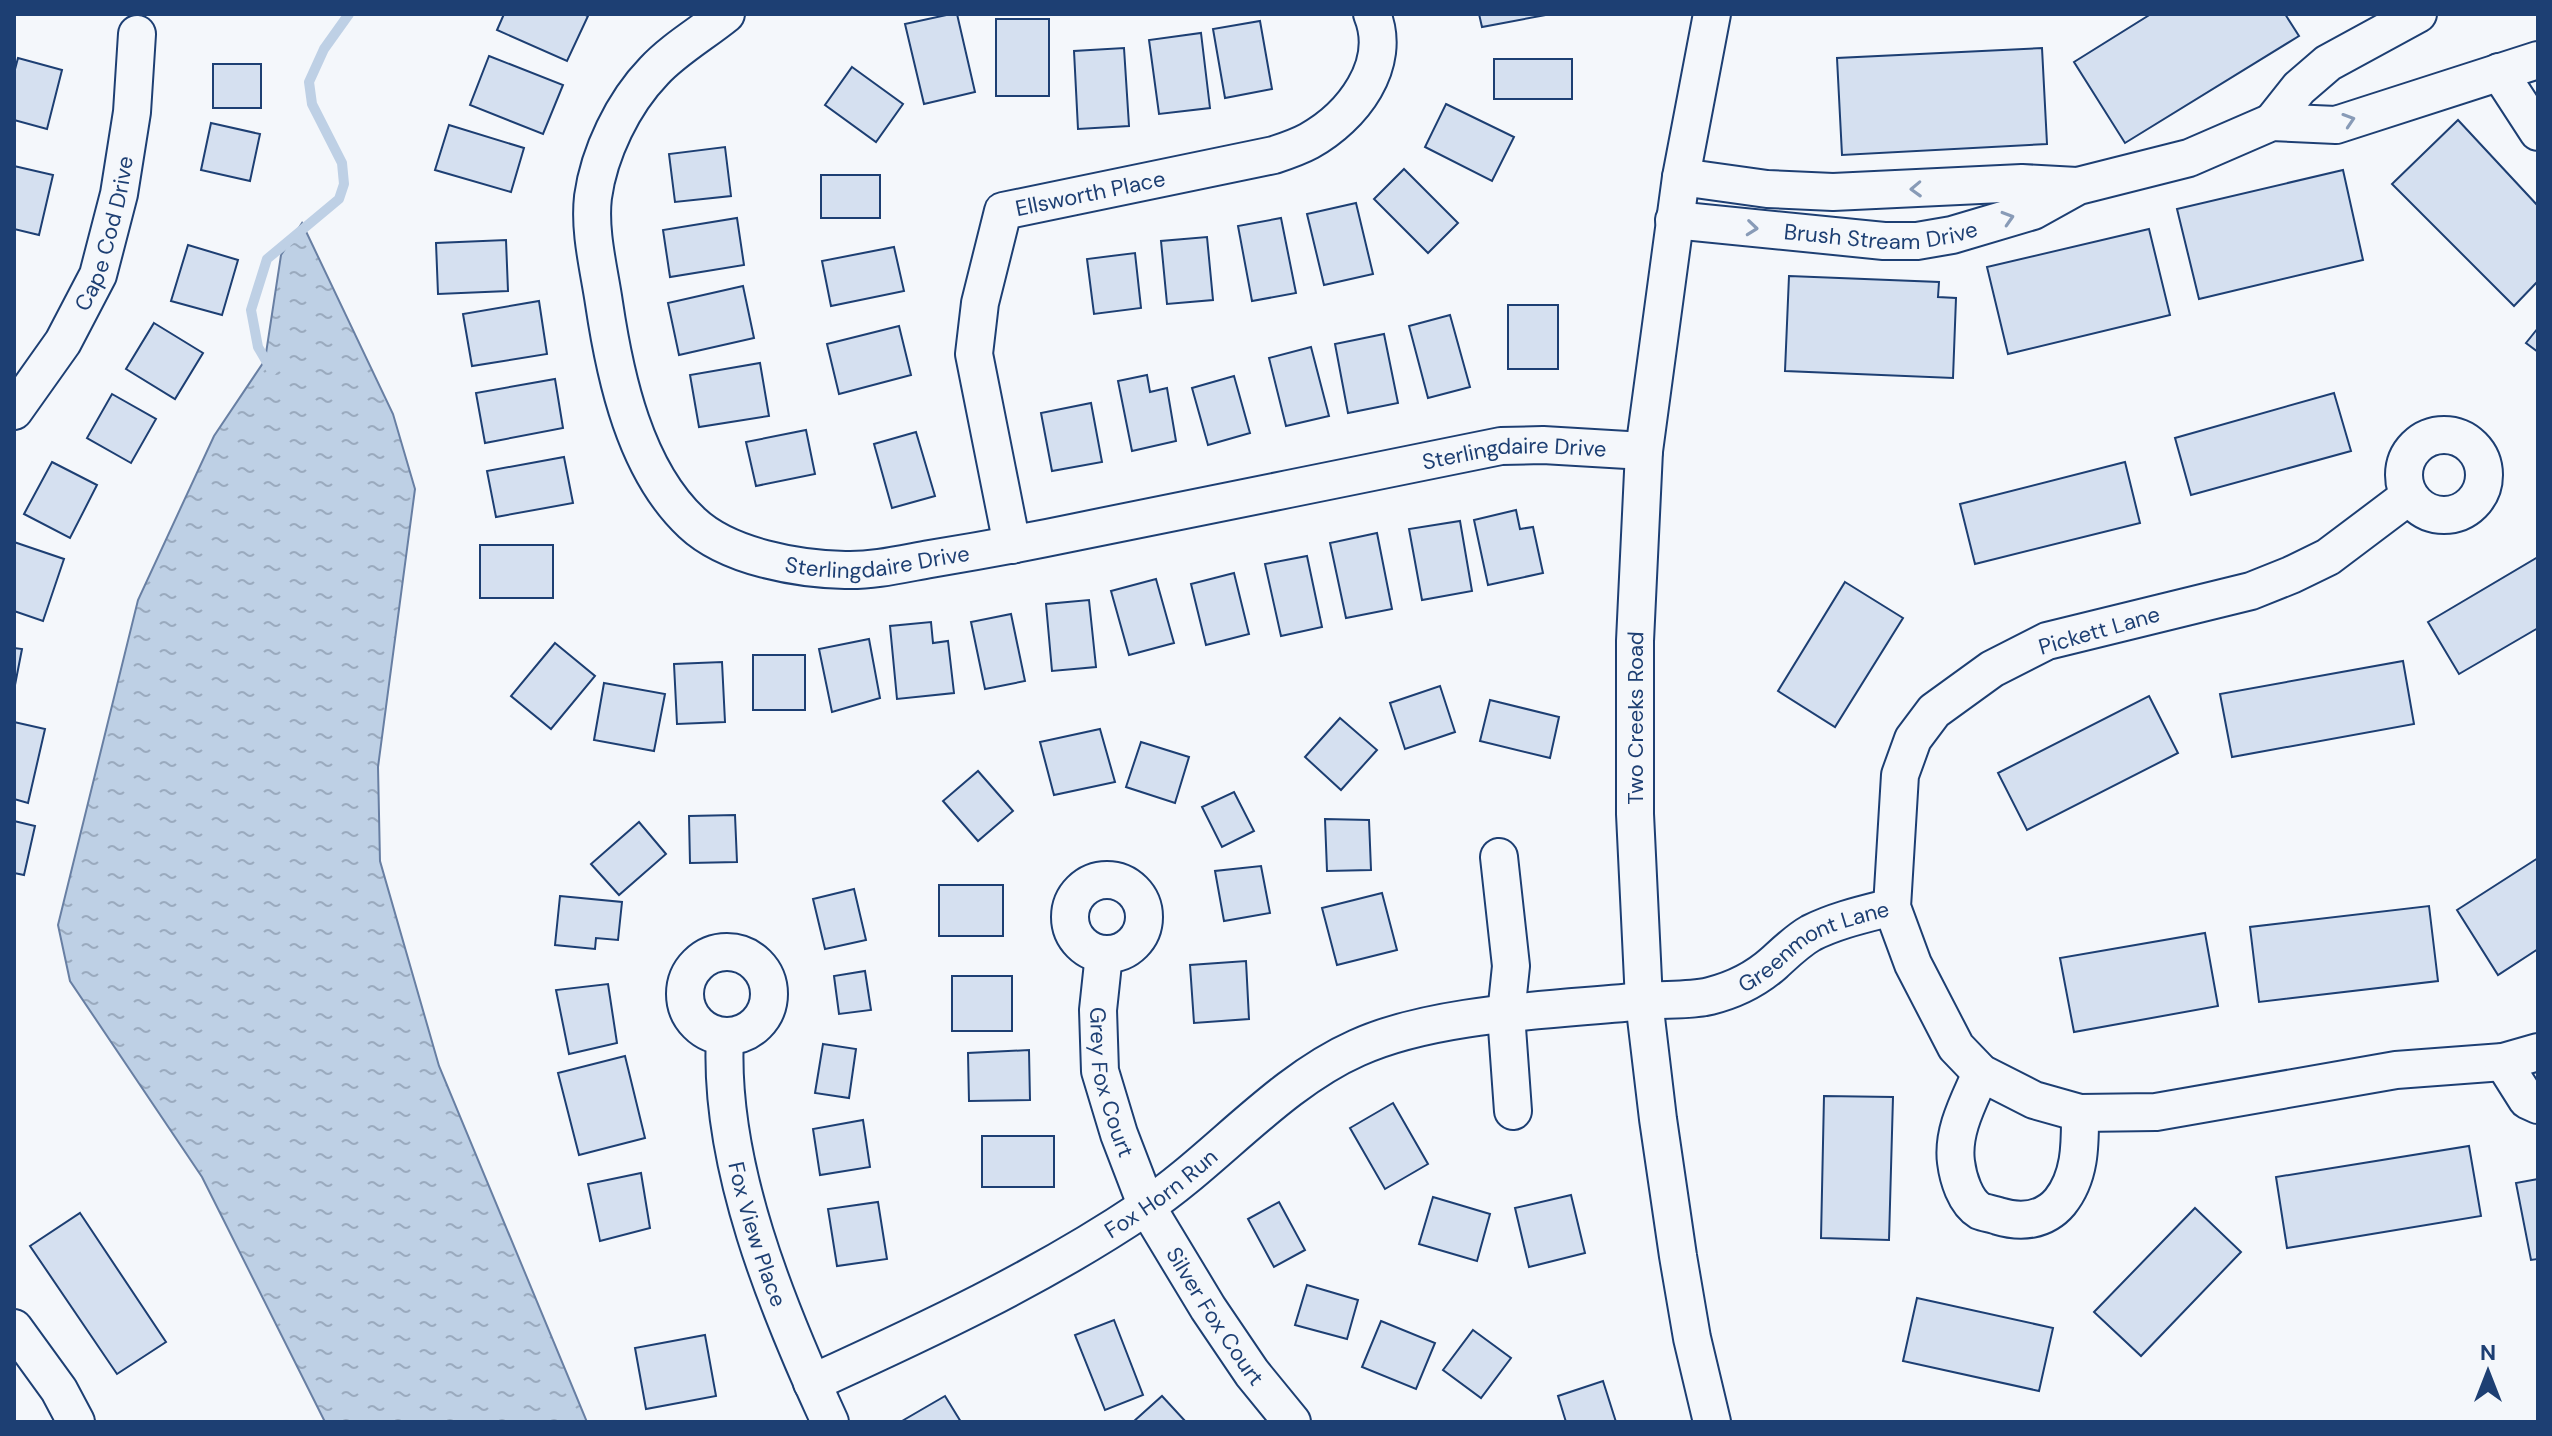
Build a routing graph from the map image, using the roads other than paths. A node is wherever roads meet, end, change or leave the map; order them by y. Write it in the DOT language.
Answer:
graph roads {
  1 [pos="726,14"];
  2 [pos="1372,14"];
  3 [pos="1712,14"];
  4 [pos="2418,14"];
  5 [pos="137,34"];
  6 [pos="2538,60"];
  7 [pos="2499,72"];
  8 [pos="2272,122"];
  9 [pos="2538,132"];
  10 [pos="1681,177"];
  11 [pos="2078,186"];
  12 [pos="1674,220"];
  13 [pos="14,411"];
  14 [pos="1644,451"];
  15 [pos="2409,496"];
  16 [pos="1012,545"];
  17 [pos="1499,857"];
  18 [pos="1892,907"];
  19 [pos="1104,954"];
  20 [pos="1644,1001"];
  21 [pos="1506,1014"];
  22 [pos="725,1036"];
  23 [pos="2538,1052"];
  24 [pos="2503,1062"];
  25 [pos="1981,1073"];
  26 [pos="2538,1105"];
  27 [pos="1513,1111"];
  28 [pos="2080,1113"];
  29 [pos="1147,1207"];
  30 [pos="14,1328"];
  31 [pos="812,1383"];
  32 [pos="76,1422"];
  33 [pos="830,1422"];
  34 [pos="1292,1422"];
  35 [pos="1712,1422"];
  1 -- 16 [label="street, Sterlingdaire Drive"];
  2 -- 16 [label="street, Ellsworth Place"];
  3 -- 10 [label="street, Two Creeks Road"];
  4 -- 8 [label="street, Brush Stream Drive"];
  5 -- 13 [label="street, Cape Cod Drive"];
  6 -- 7 [label="street, Brush Stream Drive"];
  8 -- 7 [label="street, Brush Stream Drive, one-way"];
  7 -- 9 [label="street"];
  8 -- 11 [label="street, Brush Stream Drive"];
  11 -- 10 [label="street, Brush Stream Drive, one-way"];
  10 -- 12 [label="street, Two Creeks Road"];
  12 -- 11 [label="street, Brush Stream Drive, one-way"];
  12 -- 14 [label="street, Two Creeks Road"];
  14 -- 16 [label="street, Sterlingdaire Drive"];
  14 -- 20 [label="street, Two Creeks Road"];
  15 -- 18 [label="street, Pickett Lane"];
  17 -- 21 [label="street"];
  18 -- 20 [label="street, Greenmont Lane"];
  18 -- 25 [label="street, Greenmont Lane"];
  19 -- 29 [label="street, Grey Fox Court"];
  20 -- 21 [label="street, Fox Horn Run"];
  20 -- 35 [label="street, Two Creeks Road"];
  21 -- 27 [label="street"];
  21 -- 29 [label="street, Fox Horn Run"];
  22 -- 31 [label="street, Fox View Place"];
  23 -- 24 [label="street, Greenmont Lane"];
  24 -- 26 [label="street"];
  24 -- 28 [label="street, Greenmont Lane"];
  25 -- 28 [label="street, Greenmont Lane"];
  25 -- 28 [label="street"];
  29 -- 31 [label="street, Fox Horn Run"];
  29 -- 34 [label="street, Silver Fox Court"];
  30 -- 32 [label="street"];
  31 -- 33 [label="street, Fox View Place"];
}
